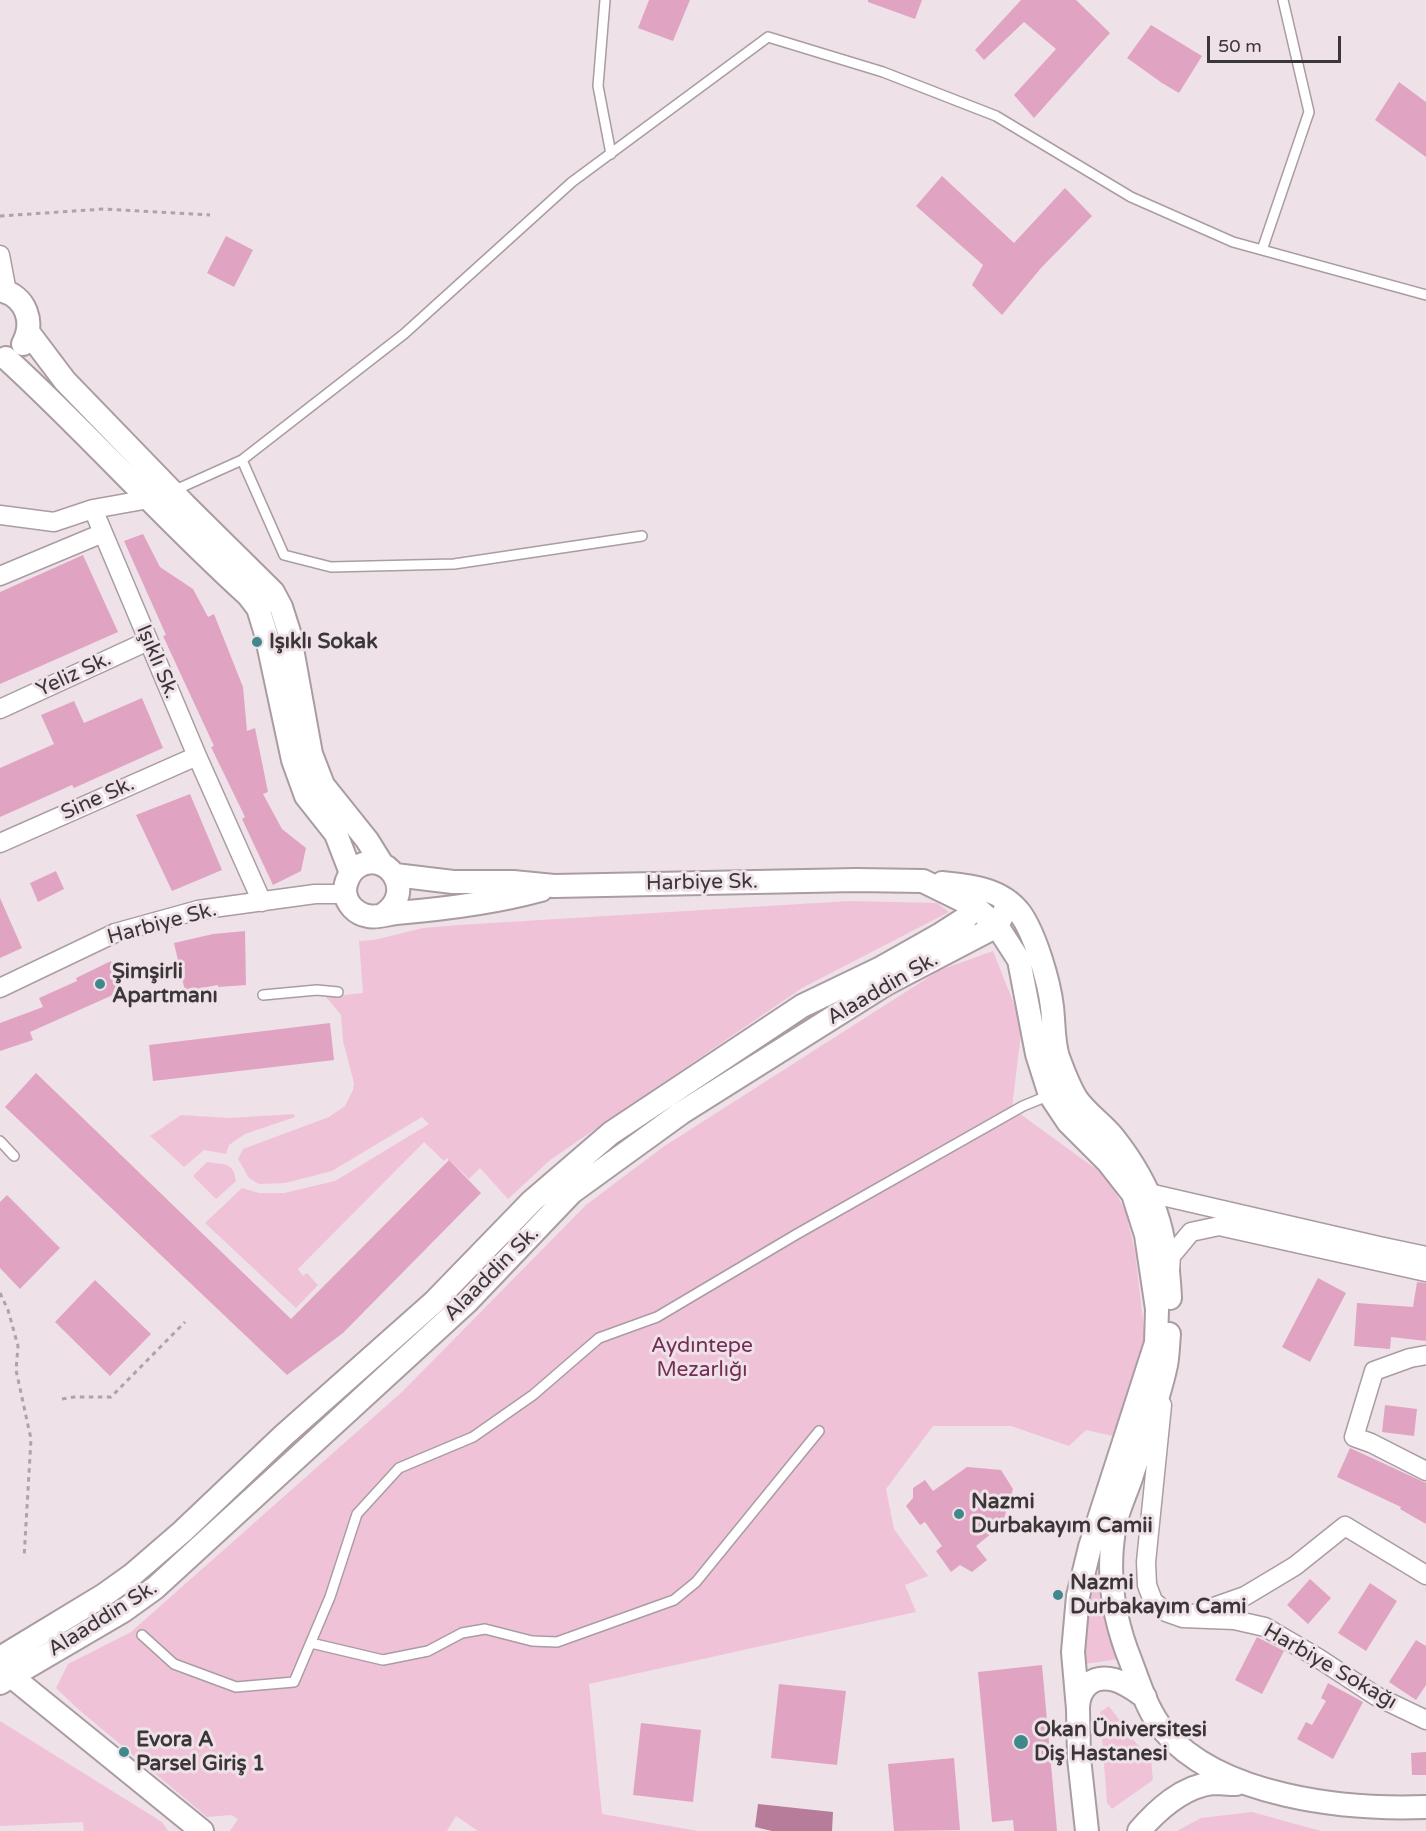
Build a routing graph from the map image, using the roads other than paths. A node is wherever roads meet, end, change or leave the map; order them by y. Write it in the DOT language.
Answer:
graph roads {
  1 [pos="605,0"];
  2 [pos="1283,0"];
  3 [pos="611,154"];
  4 [pos="1262,249"];
  5 [pos="0,255"];
  6 [pos="4,291"];
  7 [pos="1426,295"];
  8 [pos="28,332"];
  9 [pos="3,358"];
  10 [pos="242,460"];
  11 [pos="172,492"];
  12 [pos="148,499"];
  13 [pos="93,509"];
  14 [pos="0,515"];
  15 [pos="103,533"];
  16 [pos="642,536"];
  17 [pos="0,576"];
  18 [pos="148,641"];
  19 [pos="0,709"];
  20 [pos="196,756"];
  21 [pos="0,843"];
  22 [pos="388,870"];
  23 [pos="922,880"];
  24 [pos="348,884"];
  25 [pos="554,886"];
  26 [pos="262,902"];
  27 [pos="1010,902"];
  28 [pos="974,906"];
  29 [pos="384,914"];
  30 [pos="997,926"];
  31 [pos="0,988"];
  32 [pos="338,992"];
  33 [pos="263,996"];
  34 [pos="1050,1095"];
  35 [pos="0,1141"];
  36 [pos="14,1156"];
  37 [pos="1149,1192"];
  38 [pos="1426,1256"];
  39 [pos="1426,1272"];
  40 [pos="1169,1285"];
  41 [pos="1426,1355"];
  42 [pos="1167,1364"];
  43 [pos="302,1419"];
  44 [pos="819,1431"];
  45 [pos="283,1436"];
  46 [pos="321,1436"];
  47 [pos="301,1456"];
  48 [pos="1426,1471"];
  49 [pos="1426,1575"];
  50 [pos="1183,1618"];
  51 [pos="142,1635"];
  52 [pos="311,1642"];
  53 [pos="3,1669"];
  54 [pos="1145,1697"];
  55 [pos="1078,1709"];
  56 [pos="1424,1715"];
  57 [pos="1181,1749"];
  58 [pos="1252,1785"];
  59 [pos="1174,1797"];
  60 [pos="1426,1807"];
  61 [pos="1090,1827"];
  62 [pos="1138,1830"];
  63 [pos="202,1831"];
  1 -- 3 [label="lane"];
  2 -- 4 [label="lane"];
  3 -- 4 [label="lane"];
  3 -- 10 [label="lane"];
  4 -- 7 [label="lane"];
  5 -- 6 [label="street"];
  6 -- 8 [label="street"];
  8 -- 9 [label="street"];
  8 -- 11 [label="street"];
  9 -- 12 [label="street"];
  10 -- 11 [label="lane"];
  10 -- 16 [label="lane"];
  11 -- 12 [label="street"];
  11 -- 22 [label="street"];
  12 -- 13 [label="street"];
  12 -- 24 [label="street"];
  13 -- 14 [label="street"];
  13 -- 15 [label="street, Işıklı Sk."];
  15 -- 17 [label="street"];
  15 -- 18 [label="street, Işıklı Sk."];
  18 -- 19 [label="street, Yeliz Sk."];
  18 -- 20 [label="street, Işıklı Sk."];
  20 -- 21 [label="street, Sine Sk."];
  20 -- 26 [label="street, Işıklı Sk."];
  22 -- 24 [label="street"];
  22 -- 25 [label="street, Harbiye Sk."];
  22 -- 29 [label="street"];
  23 -- 25 [label="street, Harbiye Sk."];
  23 -- 27 [label="street, Harbiye Sokağı"];
  23 -- 28 [label="street, Harbiye Sk."];
  24 -- 26 [label="street"];
  24 -- 29 [label="street"];
  25 -- 29 [label="street"];
  26 -- 31 [label="street, Harbiye Sk."];
  27 -- 30 [label="street"];
  27 -- 37 [label="street, Harbiye Sokağı"];
  28 -- 30 [label="street, Harbiye Sk."];
  28 -- 43 [label="street, Alaaddin Sk."];
  30 -- 34 [label="street"];
  30 -- 46 [label="street, Alaaddin Sk."];
  32 -- 33 [label="lane"];
  34 -- 52 [label="lane"];
  34 -- 55 [label="street"];
  35 -- 36 [label="lane"];
  37 -- 38 [label="street"];
  37 -- 40 [label="street, Harbiye Sokağı"];
  39 -- 40 [label="street"];
  40 -- 42 [label="street, Harbiye Sokağı"];
  41 -- 48 [label="street"];
  42 -- 50 [label="street, Harbiye Sokağı"];
  42 -- 54 [label="street, Harbiye Sokağı"];
  43 -- 45 [label="street, Alaaddin Sk."];
  43 -- 46 [label="street"];
  44 -- 52 [label="lane"];
  45 -- 47 [label="street"];
  45 -- 53 [label="street, Alaaddin Sk."];
  46 -- 47 [label="street, Alaaddin Sk."];
  47 -- 53 [label="street, Alaaddin Sk."];
  49 -- 50 [label="street"];
  50 -- 56 [label="street, Harbiye Sokağı"];
  51 -- 52 [label="lane"];
  53 -- 63 [label="street"];
  54 -- 55 [label="street"];
  54 -- 57 [label="street, Harbiye Sokağı"];
  55 -- 61 [label="street"];
  57 -- 58 [label="street, Harbiye Sokağı"];
  57 -- 59 [label="street"];
  58 -- 59 [label="street"];
  58 -- 60 [label="street"];
  59 -- 62 [label="street"];
}
